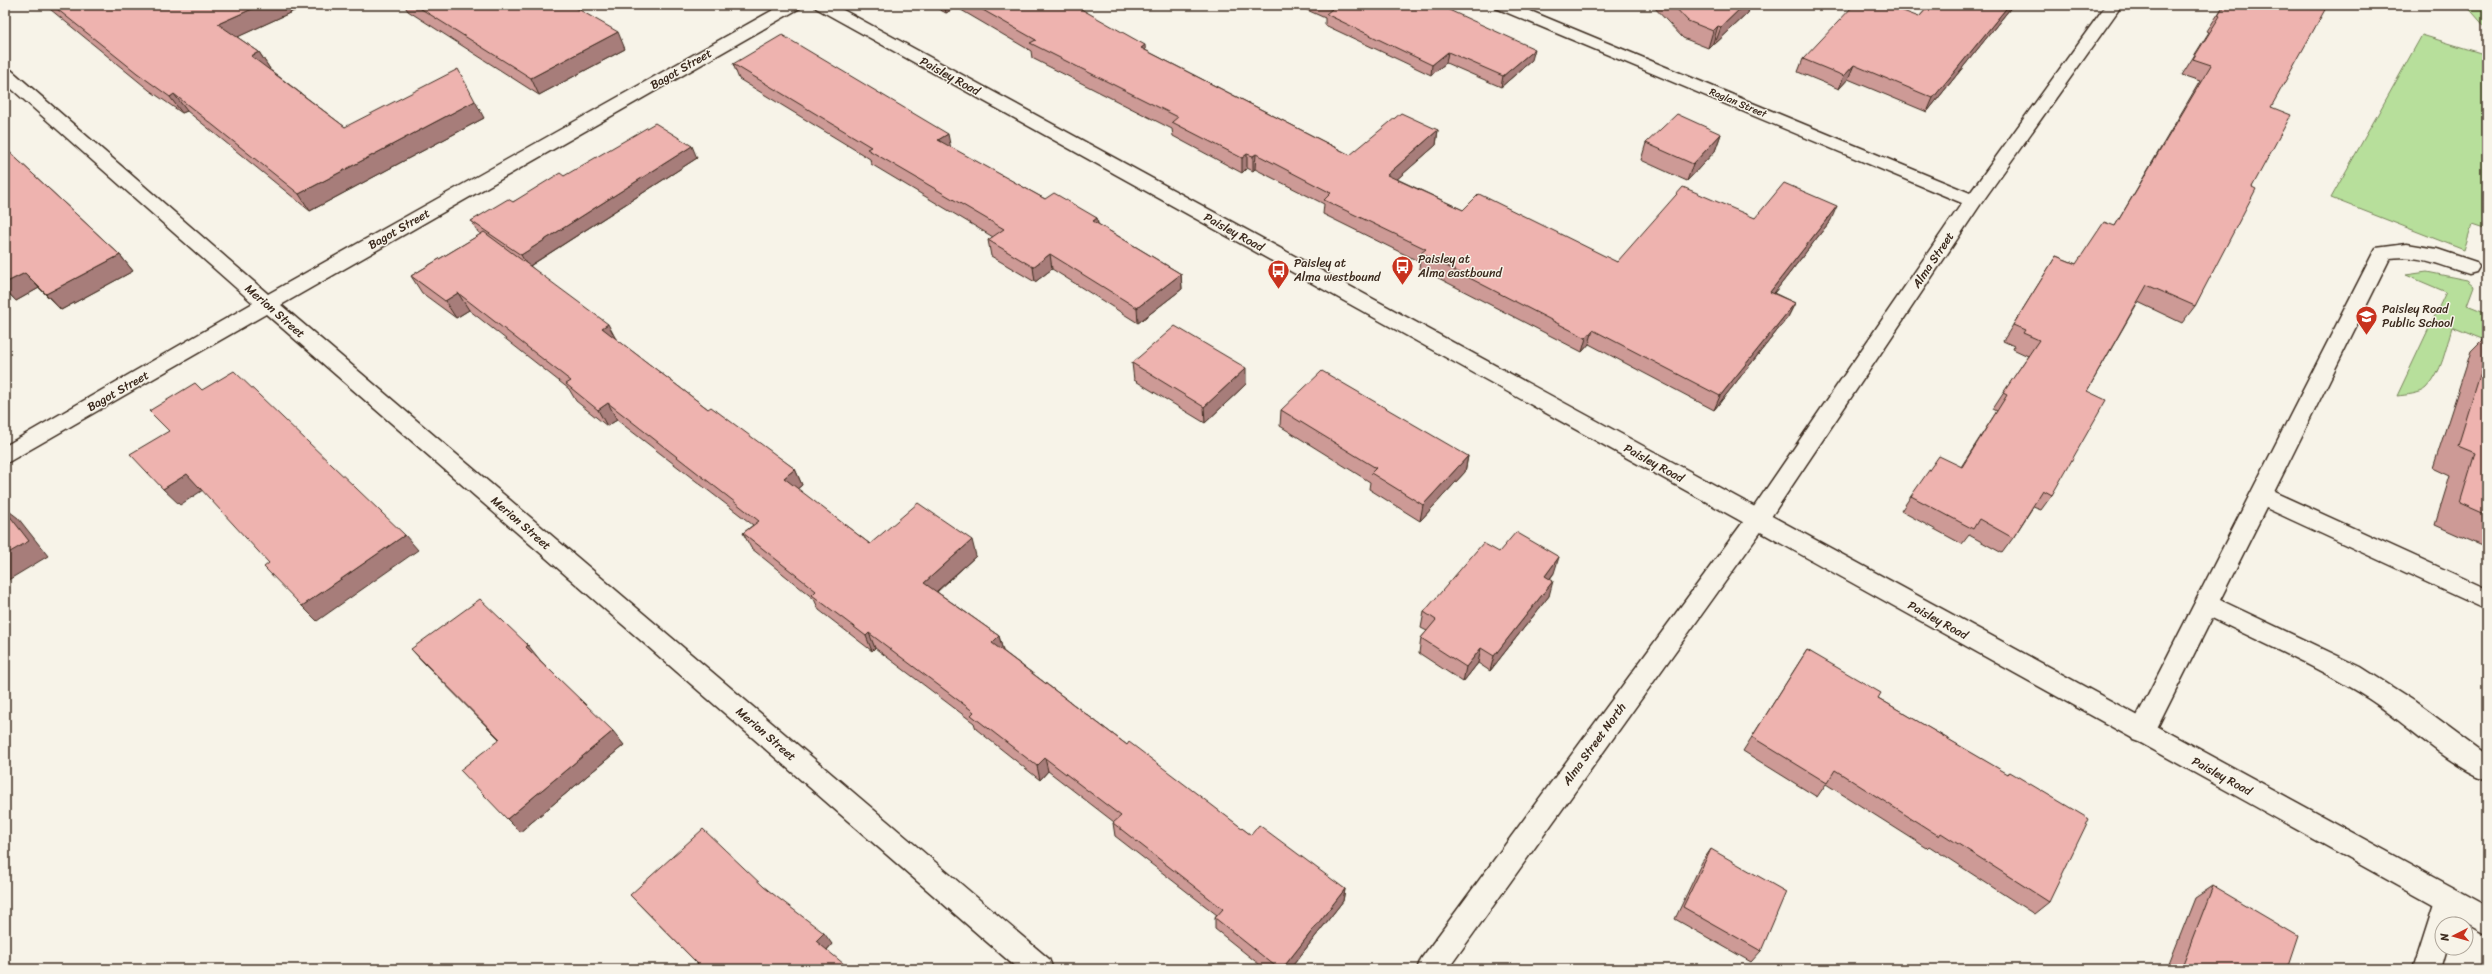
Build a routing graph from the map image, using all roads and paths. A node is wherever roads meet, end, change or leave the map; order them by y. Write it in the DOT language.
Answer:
graph roads {
  1 [pos="794,5"];
  2 [pos="822,5"];
  3 [pos="1502,5"];
  4 [pos="2114,5"];
  5 [pos="5,74"];
  6 [pos="1973,201"];
  7 [pos="2469,267"];
  8 [pos="267,304"];
  9 [pos="5,456"];
  10 [pos="2262,496"];
  11 [pos="1757,520"];
  12 [pos="2487,600"];
  13 [pos="2208,605"];
  14 [pos="2142,732"];
  15 [pos="2487,768"];
  16 [pos="2448,900"];
  17 [pos="2487,921"];
  18 [pos="1039,969"];
  19 [pos="1431,969"];
  20 [pos="2427,969"];
  1 -- 8 [label="street, Bagot Street"];
  2 -- 11 [label="street, Paisley Road"];
  3 -- 6 [label="street, Raglan Street"];
  4 -- 6 [label="street, Alma Street"];
  5 -- 8 [label="street, Merion Street"];
  6 -- 11 [label="street, Alma Street"];
  7 -- 10 [label="street"];
  8 -- 9 [label="street, Bagot Street"];
  8 -- 18 [label="street, Merion Street"];
  10 -- 12 [label="street"];
  10 -- 13 [label="street"];
  11 -- 14 [label="street, Paisley Road"];
  11 -- 19 [label="street, Alma Street North"];
  13 -- 14 [label="street"];
  13 -- 15 [label="street"];
  14 -- 16 [label="street, Paisley Road"];
  16 -- 17 [label="street, Paisley Road"];
  16 -- 20 [label="street"];
}
